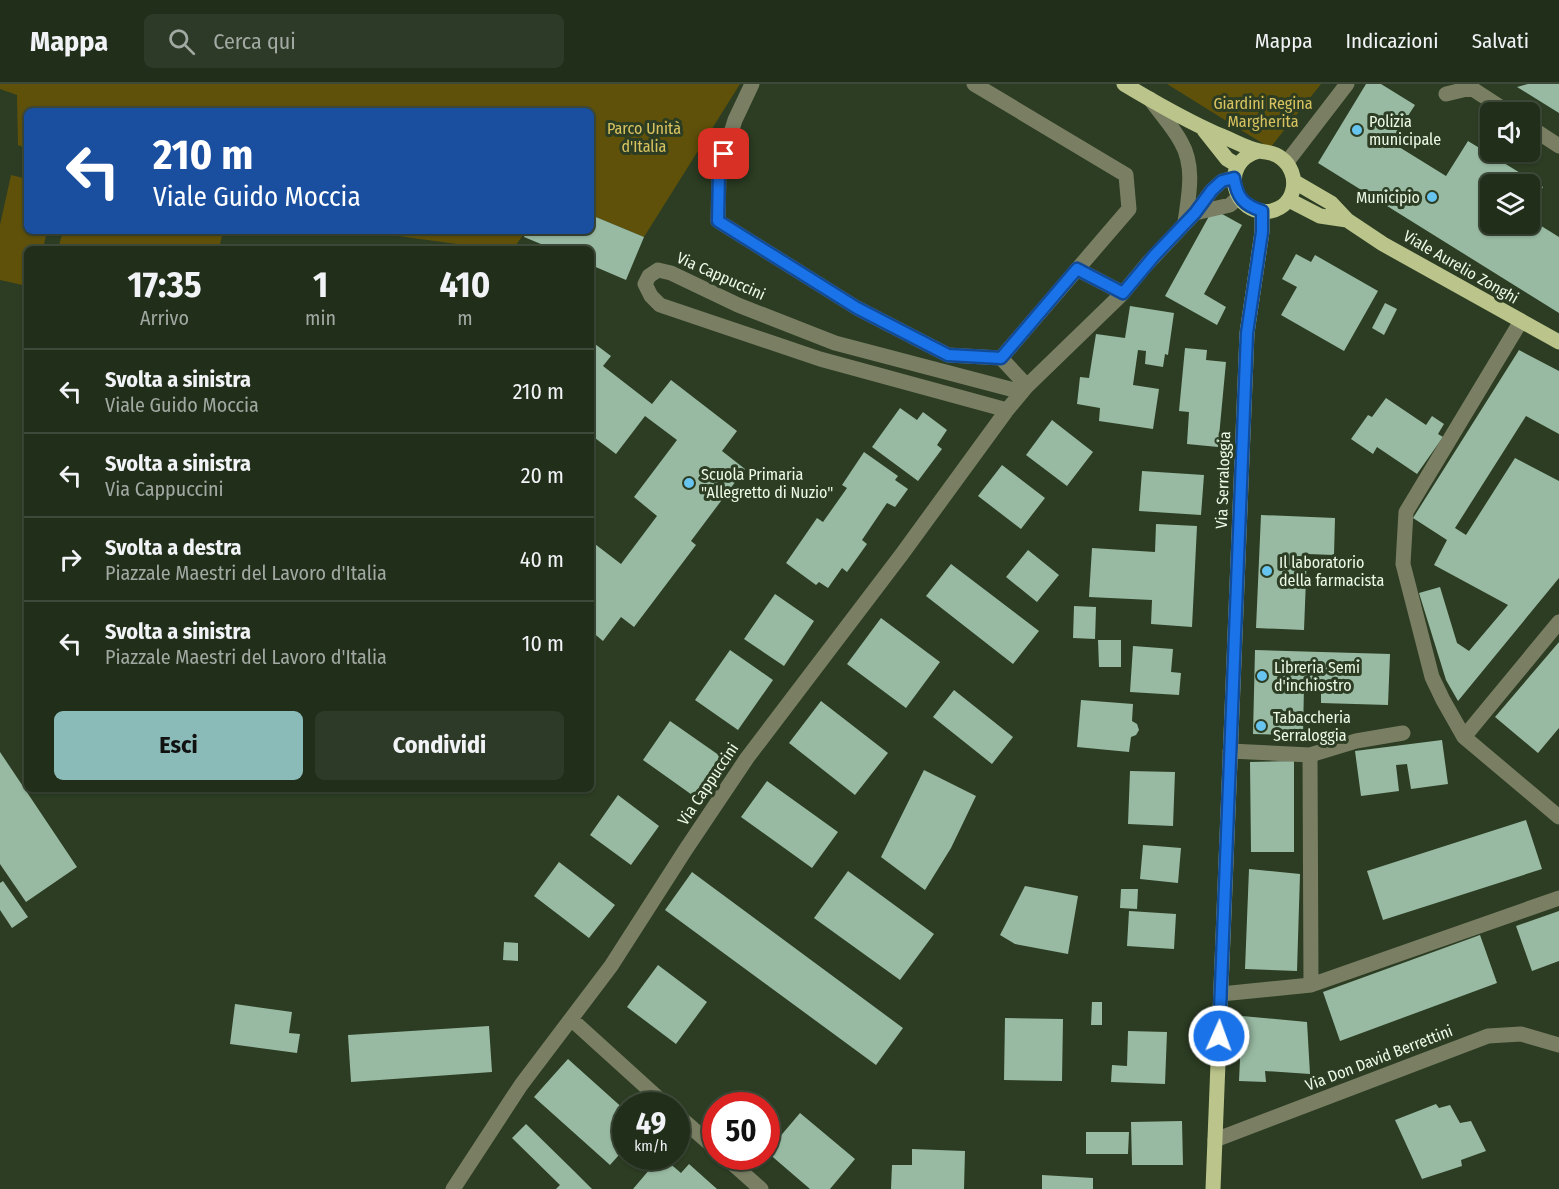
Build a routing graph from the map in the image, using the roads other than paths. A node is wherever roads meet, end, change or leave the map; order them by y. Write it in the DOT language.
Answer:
graph roads {
  1 [pos="752,84"];
  2 [pos="974,84"];
  3 [pos="1124,84"];
  4 [pos="1347,84"];
  5 [pos="1471,86"];
  6 [pos="1446,94"];
  7 [pos="1150,99"];
  8 [pos="1494,102"];
  9 [pos="1202,127"];
  10 [pos="1540,134"];
  11 [pos="1559,146"];
  12 [pos="1259,151"];
  13 [pos="1287,162"];
  14 [pos="1235,172"];
  15 [pos="1294,182"];
  16 [pos="1239,197"];
  17 [pos="1289,200"];
  18 [pos="1262,211"];
  19 [pos="1190,217"];
  20 [pos="1347,220"];
  21 [pos="1077,269"];
  22 [pos="1123,293"];
  23 [pos="1521,321"];
  24 [pos="1559,342"];
  25 [pos="1001,358"];
  26 [pos="1024,389"];
  27 [pos="1007,410"];
  28 [pos="1559,622"];
  29 [pos="1402,733"];
  30 [pos="1464,737"];
  31 [pos="1230,751"];
  32 [pos="1310,755"];
  33 [pos="1559,817"];
  34 [pos="1559,898"];
  35 [pos="1311,985"];
  36 [pos="1221,994"];
  37 [pos="571,1019"];
  38 [pos="1559,1045"];
  39 [pos="652,1092"];
  40 [pos="690,1126"];
  41 [pos="702,1137"];
  42 [pos="1215,1140"];
  43 [pos="740,1170"];
  44 [pos="453,1189"];
  45 [pos="761,1189"];
  46 [pos="1213,1189"];
  1 -- 25 [label="street"];
  2 -- 21 [label="street"];
  3 -- 7 [label="main road"];
  4 -- 13 [label="street"];
  5 -- 6 [label="street"];
  5 -- 8 [label="street"];
  7 -- 9 [label="main road"];
  7 -- 19 [label="street"];
  9 -- 12 [label="main road"];
  9 -- 14 [label="main road"];
  10 -- 11 [label="street"];
  12 -- 13 [label="main road"];
  12 -- 14 [label="main road"];
  13 -- 15 [label="main road"];
  14 -- 16 [label="main road"];
  14 -- 19 [label="street, Via Cappuccini"];
  15 -- 17 [label="main road"];
  15 -- 20 [label="main road, Viale Aurelio Zonghi"];
  16 -- 18 [label="main road"];
  16 -- 19 [label="street"];
  17 -- 18 [label="main road"];
  17 -- 20 [label="main road, Viale Aurelio Zonghi"];
  18 -- 31 [label="main road, Via Serraloggia"];
  19 -- 22 [label="street, Via Cappuccini"];
  20 -- 23 [label="main road, Viale Aurelio Zonghi"];
  21 -- 22 [label="street"];
  21 -- 25 [label="street"];
  22 -- 26 [label="street, Via Cappuccini"];
  23 -- 24 [label="main road, Viale Aurelio Zonghi"];
  23 -- 30 [label="street"];
  25 -- 26 [label="street"];
  26 -- 27 [label="street, Via Cappuccini"];
  26 -- 27 [label="street, Via Cappuccini"];
  27 -- 37 [label="street, Via Cappuccini"];
  28 -- 30 [label="street"];
  29 -- 32 [label="street"];
  30 -- 33 [label="street"];
  31 -- 32 [label="street"];
  31 -- 36 [label="main road, Via Serraloggia"];
  32 -- 35 [label="street"];
  34 -- 35 [label="street"];
  35 -- 36 [label="street"];
  36 -- 42 [label="main road, Via Serraloggia"];
  37 -- 39 [label="street"];
  37 -- 44 [label="street, Via Cappuccini"];
  38 -- 42 [label="street, Via Don David Berrettini"];
  40 -- 41 [label="street"];
  42 -- 46 [label="main road, Via Serraloggia"];
  43 -- 45 [label="street"];
}
